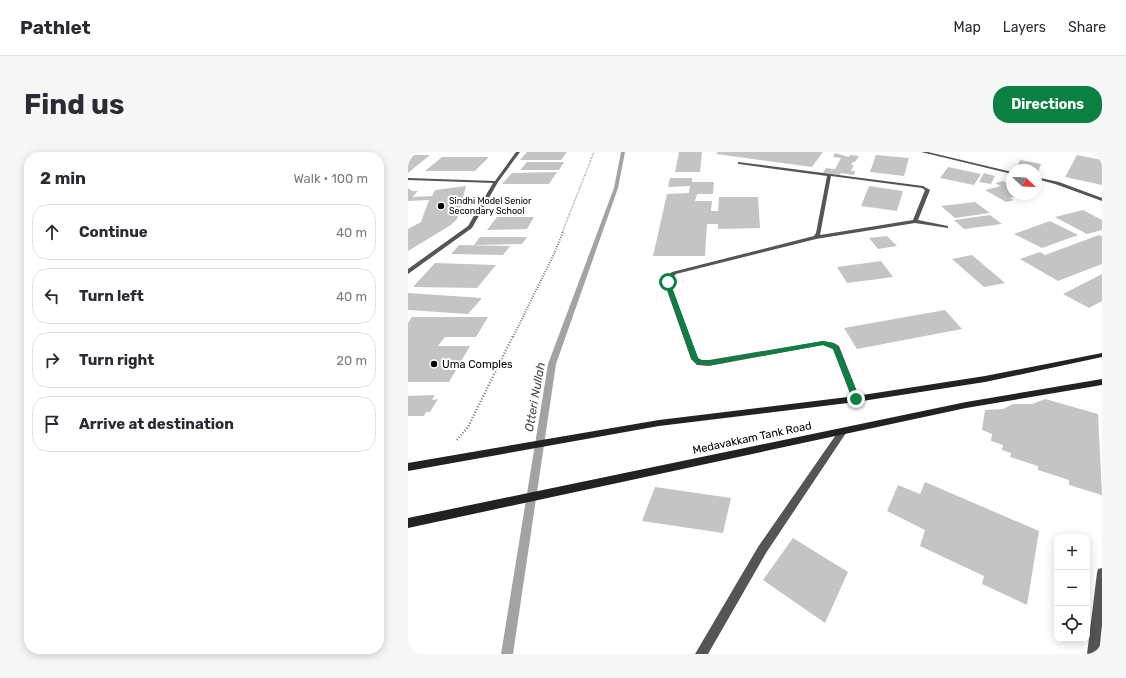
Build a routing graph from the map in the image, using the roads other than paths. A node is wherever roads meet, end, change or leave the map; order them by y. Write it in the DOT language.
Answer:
graph roads {
  1 [pos="518,152"];
  2 [pos="923,152"];
  3 [pos="739,164"];
  4 [pos="1006,172"];
  5 [pos="829,175"];
  6 [pos="408,179"];
  7 [pos="1042,179"];
  8 [pos="496,182"];
  9 [pos="1102,200"];
  10 [pos="915,222"];
  11 [pos="946,227"];
  12 [pos="816,236"];
  13 [pos="408,272"];
  14 [pos="1102,355"];
  15 [pos="1102,382"];
  16 [pos="856,399"];
  17 [pos="843,431"];
  18 [pos="408,468"];
  19 [pos="408,523"];
  20 [pos="1102,573"];
  21 [pos="1098,637"];
  22 [pos="701,654"];
  23 [pos="1093,654"];
  1 -- 8 [label="street"];
  2 -- 4 [label="street"];
  3 -- 5 [label="street"];
  5 -- 10 [label="street"];
  5 -- 12 [label="street"];
  6 -- 8 [label="street"];
  7 -- 9 [label="street"];
  8 -- 13 [label="street"];
  10 -- 11 [label="street"];
  10 -- 12 [label="street"];
  12 -- 16 [label="street"];
  14 -- 16 [label="main road, Medavakkam Tank Road"];
  15 -- 17 [label="main road, Medavakkam Tank Road"];
  16 -- 18 [label="main road, Medavakkam Tank Road"];
  17 -- 19 [label="main road, Medavakkam Tank Road"];
  17 -- 22 [label="street"];
  20 -- 21 [label="street"];
  21 -- 23 [label="street"];
}
